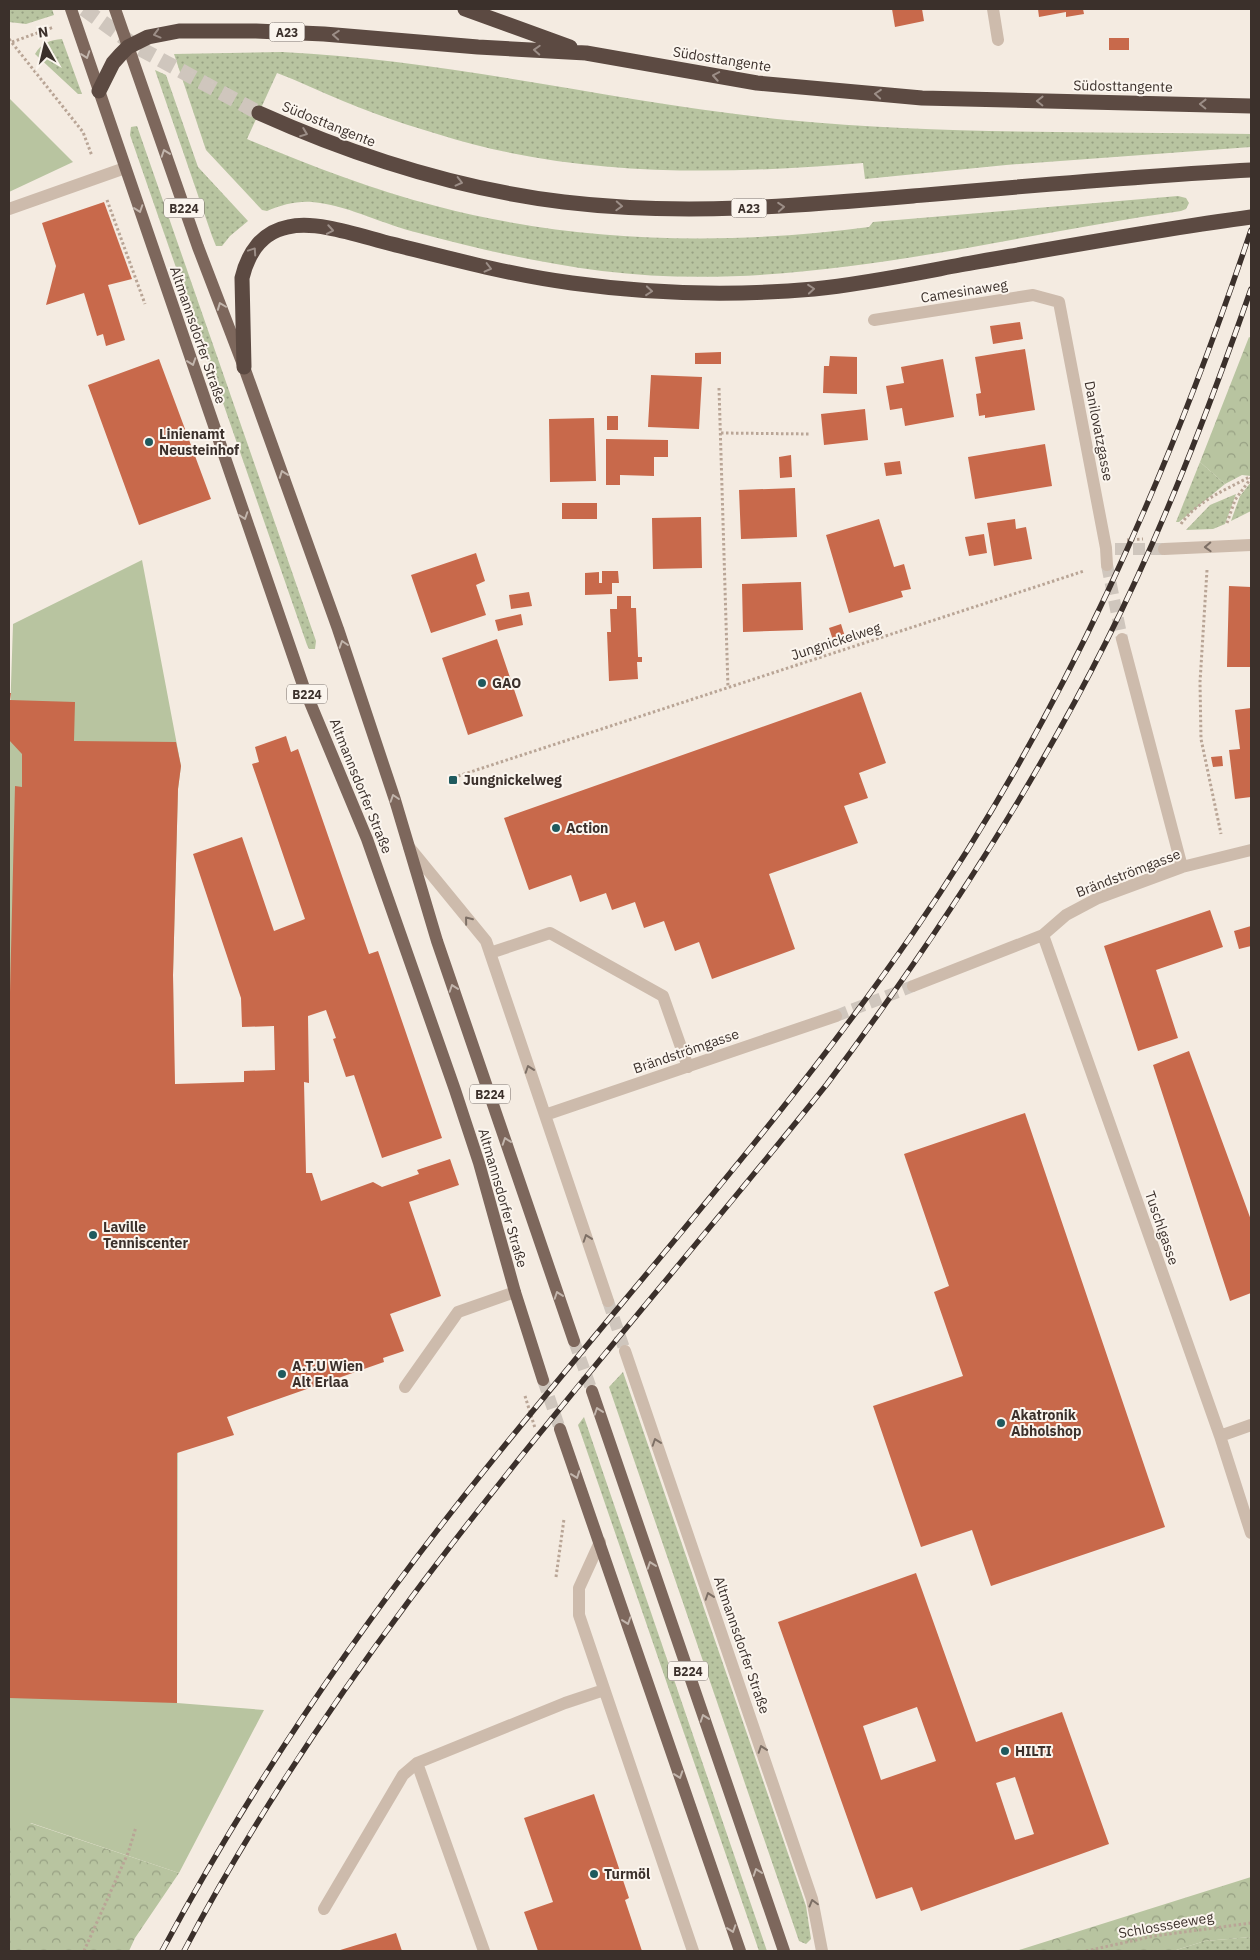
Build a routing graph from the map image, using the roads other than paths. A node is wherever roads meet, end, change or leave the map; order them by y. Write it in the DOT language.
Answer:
graph roads {
  1 [pos="71,9"];
  2 [pos="115,9"];
  3 [pos="465,9"];
  4 [pos="993,9"];
  5 [pos="998,40"];
  6 [pos="128,47"];
  7 [pos="586,53"];
  8 [pos="99,91"];
  9 [pos="1251,106"];
  10 [pos="259,113"];
  11 [pos="125,168"];
  12 [pos="1251,170"];
  13 [pos="9,209"];
  14 [pos="1251,217"];
  15 [pos="1059,302"];
  16 [pos="874,320"];
  17 [pos="244,367"];
  18 [pos="1251,545"];
  19 [pos="1164,549"];
  20 [pos="1107,565"];
  21 [pos="1122,639"];
  22 [pos="408,845"];
  23 [pos="1251,850"];
  24 [pos="1182,867"];
  25 [pos="1042,935"];
  26 [pos="490,954"];
  27 [pos="914,986"];
  28 [pos="836,1016"];
  29 [pos="688,1066"];
  30 [pos="545,1115"];
  31 [pos="515,1292"];
  32 [pos="608,1301"];
  33 [pos="574,1341"];
  34 [pos="624,1351"];
  35 [pos="543,1380"];
  36 [pos="405,1387"];
  37 [pos="592,1391"];
  38 [pos="1251,1425"];
  39 [pos="560,1429"];
  40 [pos="1220,1436"];
  41 [pos="1251,1533"];
  42 [pos="600,1542"];
  43 [pos="604,1690"];
  44 [pos="416,1763"];
  45 [pos="324,1909"];
  46 [pos="484,1951"];
  47 [pos="693,1951"];
  48 [pos="740,1951"];
  49 [pos="784,1951"];
  50 [pos="822,1951"];
  1 -- 8 [label="main road, Altmannsdorfer Straße / B224, one-way"];
  2 -- 6 [label="main road, Altmannsdorfer Straße / B224"];
  3 -- 7 [label="highway"];
  4 -- 5 [label="street"];
  7 -- 6 [label="highway, Südosttangente / A23, one-way"];
  6 -- 8 [label="highway"];
  17 -- 6 [label="main road, Altmannsdorfer Straße / B224, one-way"];
  9 -- 7 [label="highway, Südosttangente / A23, one-way"];
  8 -- 11 [label="main road, Altmannsdorfer Straße / B224"];
  10 -- 12 [label="highway, Südosttangente / A23, one-way"];
  11 -- 13 [label="street"];
  11 -- 31 [label="main road, Altmannsdorfer Straße / B224, one-way"];
  17 -- 14 [label="highway, one-way"];
  15 -- 16 [label="street, Camesinaweg"];
  15 -- 20 [label="street, Danilovatzgasse"];
  22 -- 17 [label="main road, Altmannsdorfer Straße / B224, one-way"];
  18 -- 19 [label="street, one-way"];
  21 -- 24 [label="street"];
  26 -- 22 [label="street, Altmannsdorfer Straße, one-way"];
  33 -- 22 [label="main road, Altmannsdorfer Straße / B224, one-way"];
  23 -- 24 [label="street, Brändströmgasse"];
  24 -- 25 [label="street, Brändströmgasse"];
  25 -- 27 [label="street, Brändströmgasse"];
  25 -- 40 [label="street, Tuschlgasse"];
  26 -- 29 [label="street"];
  30 -- 26 [label="street, Altmannsdorfer Straße, one-way"];
  28 -- 29 [label="street, Brändströmgasse"];
  29 -- 30 [label="street, Brändströmgasse"];
  32 -- 30 [label="street, Altmannsdorfer Straße, one-way"];
  31 -- 35 [label="main road, Altmannsdorfer Straße / B224"];
  31 -- 36 [label="street"];
  50 -- 34 [label="street, Altmannsdorfer Straße, one-way"];
  49 -- 37 [label="main road, B224, one-way"];
  38 -- 40 [label="street"];
  39 -- 42 [label="main road, B224, one-way"];
  40 -- 41 [label="street, Tuschlgasse"];
  42 -- 43 [label="street"];
  42 -- 48 [label="main road, B224, one-way"];
  43 -- 44 [label="street"];
  43 -- 47 [label="street"];
  44 -- 45 [label="street"];
  44 -- 46 [label="street"];
}
